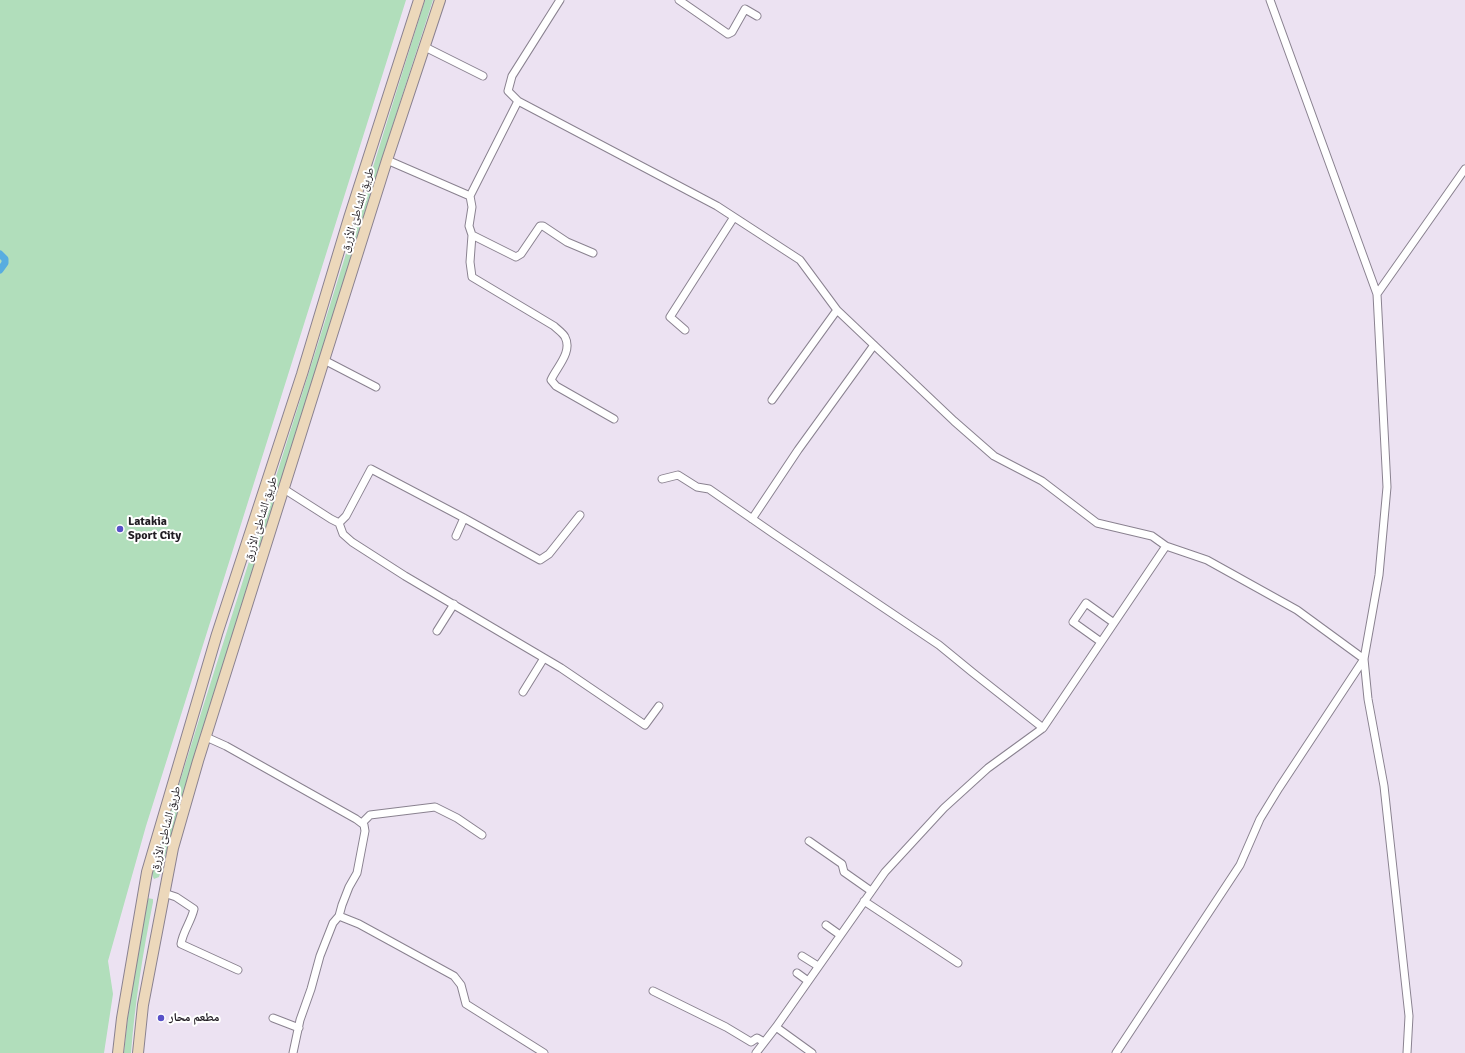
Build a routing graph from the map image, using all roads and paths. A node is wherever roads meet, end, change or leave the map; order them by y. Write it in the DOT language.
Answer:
graph roads {
  1 [pos="419,0"];
  2 [pos="440,0"];
  3 [pos="560,0"];
  4 [pos="678,0"];
  5 [pos="1270,0"];
  6 [pos="757,16"];
  7 [pos="424,46"];
  8 [pos="482,76"];
  9 [pos="518,101"];
  10 [pos="387,160"];
  11 [pos="1465,169"];
  12 [pos="470,196"];
  13 [pos="734,217"];
  14 [pos="472,235"];
  15 [pos="593,253"];
  16 [pos="1377,294"];
  17 [pos="837,310"];
  18 [pos="685,330"];
  19 [pos="874,344"];
  20 [pos="324,360"];
  21 [pos="376,387"];
  22 [pos="772,400"];
  23 [pos="614,419"];
  24 [pos="662,479"];
  25 [pos="284,489"];
  26 [pos="580,515"];
  27 [pos="464,518"];
  28 [pos="752,519"];
  29 [pos="339,523"];
  30 [pos="456,536"];
  31 [pos="1166,546"];
  32 [pos="454,604"];
  33 [pos="1114,623"];
  34 [pos="437,631"];
  35 [pos="1101,642"];
  36 [pos="544,658"];
  37 [pos="1364,659"];
  38 [pos="523,692"];
  39 [pos="659,706"];
  40 [pos="1043,728"];
  41 [pos="206,737"];
  42 [pos="362,823"];
  43 [pos="482,835"];
  44 [pos="809,841"];
  45 [pos="871,891"];
  46 [pos="164,892"];
  47 [pos="864,901"];
  48 [pos="339,916"];
  49 [pos="826,925"];
  50 [pos="840,935"];
  51 [pos="802,956"];
  52 [pos="958,963"];
  53 [pos="818,966"];
  54 [pos="238,970"];
  55 [pos="797,974"];
  56 [pos="808,981"];
  57 [pos="653,991"];
  58 [pos="273,1018"];
  59 [pos="776,1027"];
  60 [pos="299,1028"];
  61 [pos="764,1042"];
  62 [pos="118,1053"];
  63 [pos="138,1053"];
  64 [pos="293,1053"];
  65 [pos="544,1053"];
  66 [pos="756,1053"];
  67 [pos="812,1053"];
  68 [pos="1116,1053"];
  69 [pos="1407,1053"];
  1 -- 62 [label="main road, طريق الشاطئ الأزرق"];
  2 -- 7 [label="main road, طريق الشاطئ الأزرق"];
  3 -- 9 [label="street"];
  4 -- 6 [label="street"];
  5 -- 16 [label="street"];
  7 -- 8 [label="street"];
  7 -- 10 [label="main road, طريق الشاطئ الأزرق"];
  9 -- 12 [label="street"];
  9 -- 13 [label="street"];
  10 -- 12 [label="street"];
  10 -- 20 [label="main road, طريق الشاطئ الأزرق"];
  11 -- 16 [label="street"];
  12 -- 14 [label="street"];
  13 -- 17 [label="street"];
  13 -- 18 [label="street"];
  14 -- 15 [label="street"];
  14 -- 23 [label="street"];
  16 -- 37 [label="street"];
  17 -- 19 [label="street"];
  17 -- 22 [label="street"];
  19 -- 28 [label="street"];
  19 -- 31 [label="street"];
  20 -- 21 [label="street"];
  20 -- 25 [label="main road, طريق الشاطئ الأزرق"];
  24 -- 28 [label="street"];
  25 -- 29 [label="street"];
  25 -- 41 [label="main road, طريق الشاطئ الأزرق"];
  26 -- 27 [label="street"];
  27 -- 29 [label="street"];
  27 -- 30 [label="street"];
  28 -- 40 [label="street"];
  29 -- 32 [label="street"];
  31 -- 33 [label="street"];
  31 -- 37 [label="street"];
  32 -- 34 [label="street"];
  32 -- 36 [label="street"];
  33 -- 35 [label="street"];
  33 -- 35 [label="street"];
  35 -- 40 [label="street"];
  36 -- 38 [label="street"];
  36 -- 39 [label="street"];
  37 -- 68 [label="street"];
  37 -- 69 [label="street"];
  40 -- 45 [label="street"];
  41 -- 42 [label="street"];
  41 -- 46 [label="main road, طريق الشاطئ الأزرق"];
  42 -- 43 [label="street"];
  42 -- 48 [label="street"];
  44 -- 45 [label="street"];
  45 -- 47 [label="street"];
  46 -- 54 [label="street"];
  46 -- 63 [label="main road, طريق الشاطئ الأزرق"];
  47 -- 50 [label="street"];
  47 -- 52 [label="street"];
  48 -- 60 [label="street"];
  48 -- 65 [label="street"];
  49 -- 50 [label="street"];
  50 -- 53 [label="street"];
  51 -- 53 [label="street"];
  53 -- 56 [label="street"];
  55 -- 56 [label="street"];
  56 -- 59 [label="street"];
  57 -- 61 [label="street"];
  58 -- 60 [label="street"];
  59 -- 61 [label="street"];
  59 -- 67 [label="street"];
  60 -- 64 [label="street"];
  61 -- 66 [label="street"];
}
